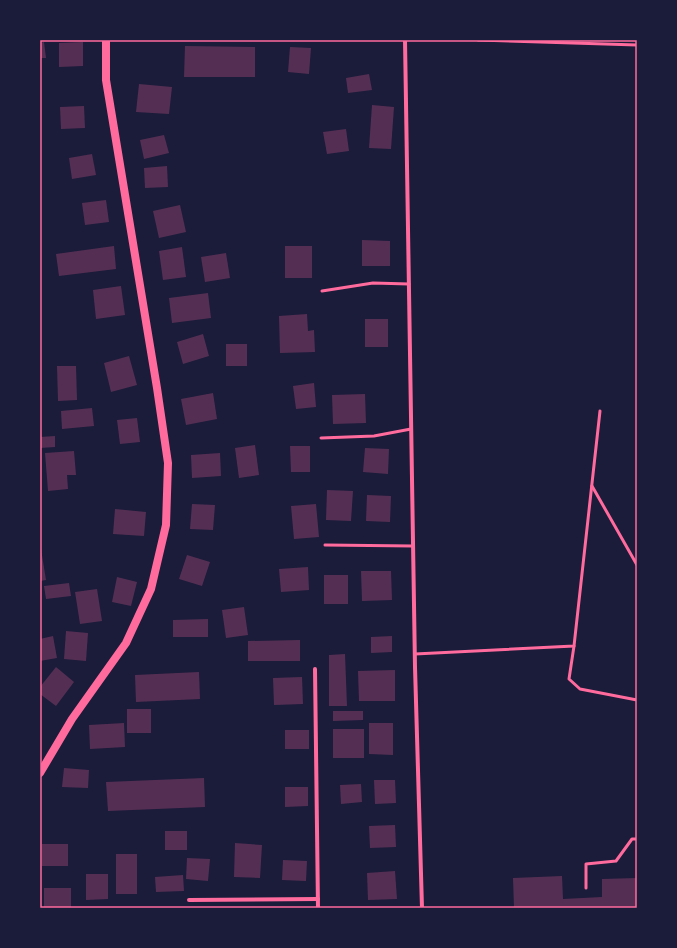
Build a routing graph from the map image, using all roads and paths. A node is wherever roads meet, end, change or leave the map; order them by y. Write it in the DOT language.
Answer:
graph roads {
  1 [pos="106,40"];
  2 [pos="405,40"];
  3 [pos="478,40"];
  4 [pos="637,45"];
  5 [pos="409,284"];
  6 [pos="322,291"];
  7 [pos="600,411"];
  8 [pos="411,429"];
  9 [pos="321,438"];
  10 [pos="592,486"];
  11 [pos="325,545"];
  12 [pos="413,546"];
  13 [pos="637,565"];
  14 [pos="574,646"];
  15 [pos="415,654"];
  16 [pos="315,669"];
  17 [pos="637,700"];
  18 [pos="40,774"];
  19 [pos="637,839"];
  20 [pos="586,888"];
  21 [pos="318,899"];
  22 [pos="189,900"];
  23 [pos="318,908"];
  24 [pos="422,908"];
  1 -- 18 [label="main road"];
  2 -- 5 [label="street"];
  3 -- 4 [label="lane"];
  5 -- 6 [label="lane"];
  5 -- 8 [label="street"];
  7 -- 10 [label="lane"];
  8 -- 9 [label="lane"];
  8 -- 12 [label="street"];
  10 -- 13 [label="lane"];
  10 -- 14 [label="lane"];
  11 -- 12 [label="lane"];
  12 -- 15 [label="street"];
  14 -- 15 [label="lane"];
  14 -- 17 [label="lane"];
  15 -- 24 [label="street"];
  16 -- 21 [label="street"];
  19 -- 20 [label="lane"];
  21 -- 22 [label="street"];
  21 -- 23 [label="street"];
}
